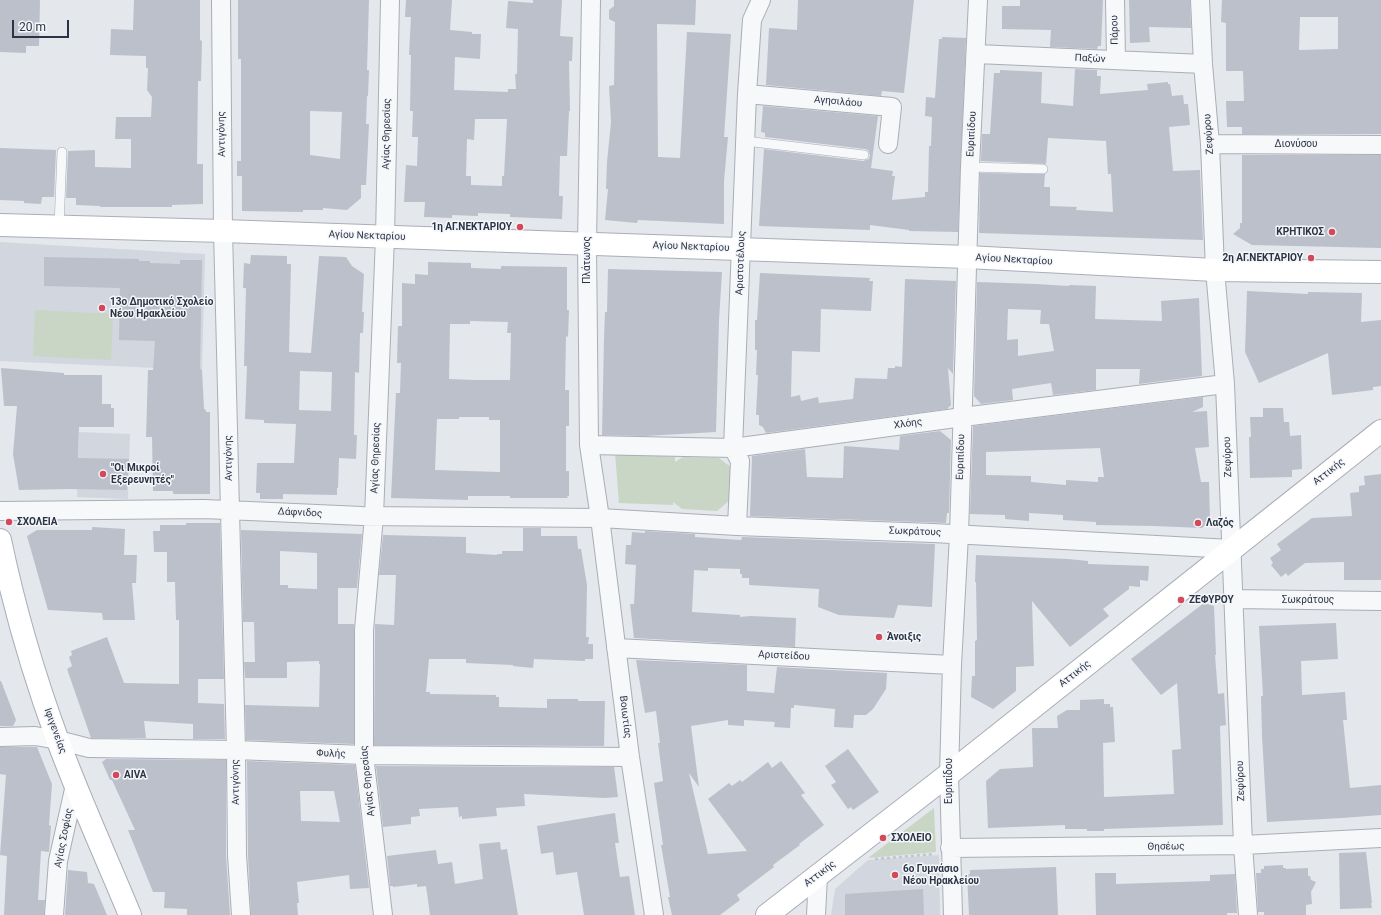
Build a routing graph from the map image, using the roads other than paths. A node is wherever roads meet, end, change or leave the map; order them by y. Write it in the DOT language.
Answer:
graph roads {
  1 [pos="221,0"];
  2 [pos="390,0"];
  3 [pos="591,0"];
  4 [pos="761,0"];
  5 [pos="978,0"];
  6 [pos="1115,0"];
  7 [pos="1200,0"];
  8 [pos="976,54"];
  9 [pos="1116,60"];
  10 [pos="1203,64"];
  11 [pos="747,94"];
  12 [pos="745,141"];
  13 [pos="888,144"];
  14 [pos="1210,144"];
  15 [pos="1381,144"];
  16 [pos="62,152"];
  17 [pos="864,156"];
  18 [pos="970,167"];
  19 [pos="1043,169"];
  20 [pos="0,225"];
  21 [pos="59,226"];
  22 [pos="223,231"];
  23 [pos="385,237"];
  24 [pos="587,244"];
  25 [pos="741,249"];
  26 [pos="967,257"];
  27 [pos="1215,270"];
  28 [pos="1381,272"];
  29 [pos="1225,384"];
  30 [pos="963,417"];
  31 [pos="1381,430"];
  32 [pos="589,446"];
  33 [pos="733,448"];
  34 [pos="230,510"];
  35 [pos="0,511"];
  36 [pos="374,516"];
  37 [pos="600,518"];
  38 [pos="738,526"];
  39 [pos="959,534"];
  40 [pos="0,540"];
  41 [pos="1231,549"];
  42 [pos="1234,599"];
  43 [pos="1381,601"];
  44 [pos="616,648"];
  45 [pos="952,665"];
  46 [pos="0,736"];
  47 [pos="58,740"];
  48 [pos="236,750"];
  49 [pos="364,755"];
  50 [pos="630,757"];
  51 [pos="949,774"];
  52 [pos="75,785"];
  53 [pos="1381,838"];
  54 [pos="1243,845"];
  55 [pos="950,850"];
  56 [pos="818,876"];
  57 [pos="54,915"];
  58 [pos="130,915"];
  59 [pos="242,915"];
  60 [pos="383,915"];
  61 [pos="654,915"];
  62 [pos="767,915"];
  63 [pos="816,915"];
  64 [pos="953,915"];
  65 [pos="1248,915"];
  1 -- 22 [label="street, Αντιγόνης"];
  2 -- 23 [label="street, Αγίας Θηρεσίας"];
  3 -- 24 [label="street, Πλάτωνος"];
  4 -- 11 [label="street, Αριστοτέλους"];
  5 -- 8 [label="street, Ευριπίδου"];
  6 -- 9 [label="street, Πάρου"];
  7 -- 10 [label="street, Ζεφύρου"];
  8 -- 9 [label="street, Παξών"];
  8 -- 18 [label="street, Ευριπίδου"];
  9 -- 10 [label="street, Παξών"];
  10 -- 14 [label="street, Ζεφύρου"];
  11 -- 12 [label="street, Αριστοτέλους"];
  11 -- 13 [label="street, Αγησιλάου"];
  12 -- 17 [label="lane"];
  12 -- 25 [label="street, Αριστοτέλους"];
  14 -- 15 [label="street, Διονύσου"];
  14 -- 27 [label="street, Ζεφύρου"];
  16 -- 21 [label="lane"];
  18 -- 19 [label="lane"];
  18 -- 26 [label="street, Ευριπίδου"];
  20 -- 21 [label="street, Αγίου Νεκταρίου"];
  21 -- 22 [label="street, Αγίου Νεκταρίου"];
  22 -- 23 [label="street, Αγίου Νεκταρίου"];
  22 -- 34 [label="street, Αντιγόνης"];
  23 -- 24 [label="street, Αγίου Νεκταρίου"];
  23 -- 36 [label="street, Αγίας Θηρεσίας"];
  24 -- 25 [label="street, Αγίου Νεκταρίου"];
  24 -- 32 [label="street, Πλάτωνος"];
  25 -- 26 [label="street, Αγίου Νεκταρίου"];
  25 -- 33 [label="street, Αριστοτέλους"];
  26 -- 27 [label="street, Αγίου Νεκταρίου"];
  26 -- 30 [label="street, Ευριπίδου"];
  27 -- 28 [label="street, Αγίου Νεκταρίου"];
  27 -- 29 [label="street, Ζεφύρου"];
  29 -- 30 [label="street, Χλόης"];
  29 -- 41 [label="street, Ζεφύρου"];
  30 -- 33 [label="street, Χλόης"];
  30 -- 39 [label="street, Ευριπίδου"];
  31 -- 41 [label="street, Αττικής"];
  32 -- 33 [label="street, Χλόης"];
  32 -- 37 [label="street, Πλάτωνος"];
  33 -- 38 [label="street, Αριστοτέλους"];
  34 -- 35 [label="street, Δάφνιδος"];
  34 -- 36 [label="street, Δάφνιδος"];
  34 -- 48 [label="street, Αντιγόνης"];
  36 -- 37 [label="street, Δάφνιδος"];
  36 -- 49 [label="street, Αγίας Θηρεσίας"];
  37 -- 38 [label="street, Σωκράτους"];
  37 -- 44 [label="street, Βοιωτίας"];
  38 -- 39 [label="street, Σωκράτους"];
  39 -- 41 [label="street, Σωκράτους"];
  39 -- 45 [label="street, Ευριπίδου"];
  40 -- 47 [label="street, Ιφιγενείας"];
  41 -- 42 [label="street, Ζεφύρου"];
  41 -- 51 [label="street, Αττικής"];
  42 -- 43 [label="street, Σωκράτους"];
  42 -- 54 [label="street, Ζεφύρου"];
  44 -- 45 [label="street, Αριστείδου"];
  44 -- 50 [label="street, Βοιωτίας"];
  45 -- 51 [label="street, Ευριπίδου"];
  46 -- 47 [label="street, Φυλής"];
  47 -- 48 [label="street, Φυλής"];
  47 -- 52 [label="street, Ιφιγενείας"];
  48 -- 49 [label="street, Φυλής"];
  48 -- 59 [label="street, Αντιγόνης"];
  49 -- 50 [label="street, Φυλής"];
  49 -- 60 [label="street, Αγίας Θηρεσίας"];
  50 -- 61 [label="street, Βοιωτίας"];
  51 -- 55 [label="street, Ευριπίδου"];
  51 -- 56 [label="street, Αττικής"];
  52 -- 57 [label="street, Αγίας Σοφίας"];
  52 -- 58 [label="street, Ιφιγενείας"];
  53 -- 54 [label="street, Θησέως"];
  54 -- 55 [label="street, Θησέως"];
  54 -- 65 [label="street, Ζεφύρου"];
  55 -- 64 [label="street, Ευριπίδου"];
  56 -- 62 [label="street, Αττικής"];
  56 -- 63 [label="street"];
}
